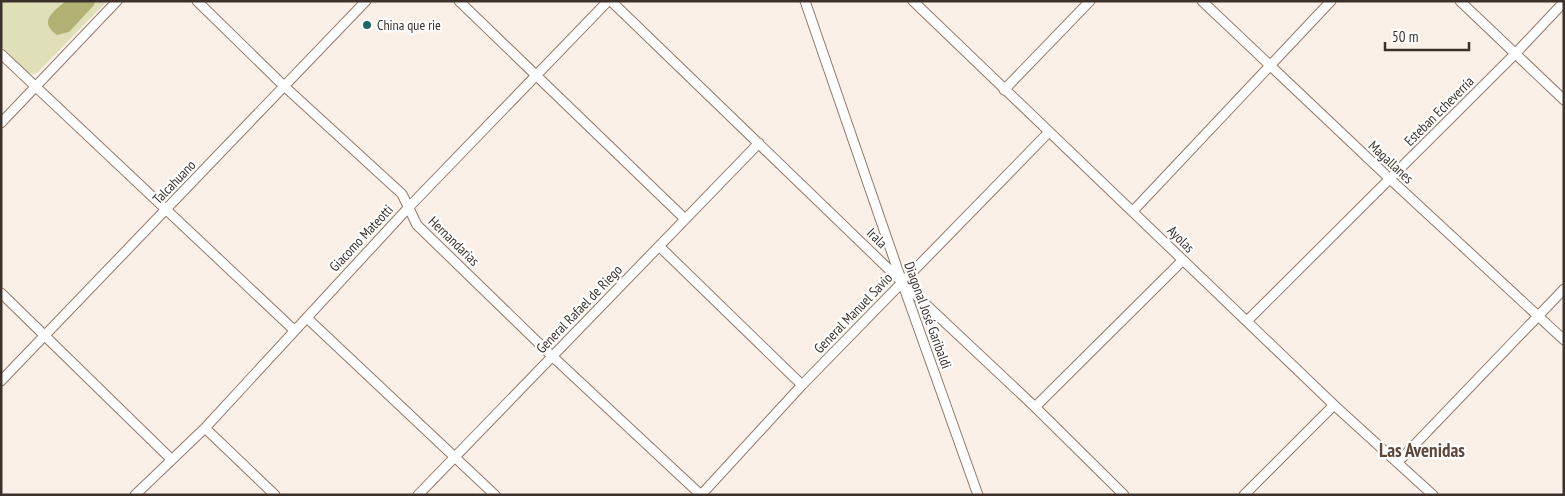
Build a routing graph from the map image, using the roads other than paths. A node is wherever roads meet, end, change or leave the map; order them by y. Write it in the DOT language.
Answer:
graph roads {
  1 [pos="117,1"];
  2 [pos="197,1"];
  3 [pos="366,1"];
  4 [pos="459,1"];
  5 [pos="610,1"];
  6 [pos="806,1"];
  7 [pos="913,1"];
  8 [pos="1090,1"];
  9 [pos="1202,1"];
  10 [pos="1331,1"];
  11 [pos="1460,1"];
  12 [pos="1564,2"];
  13 [pos="1,54"];
  14 [pos="1516,54"];
  15 [pos="1270,66"];
  16 [pos="536,75"];
  17 [pos="284,86"];
  18 [pos="36,87"];
  19 [pos="1004,90"];
  20 [pos="1564,100"];
  21 [pos="1,123"];
  22 [pos="1049,132"];
  23 [pos="759,143"];
  24 [pos="1390,180"];
  25 [pos="408,207"];
  26 [pos="166,209"];
  27 [pos="1133,211"];
  28 [pos="686,219"];
  29 [pos="660,246"];
  30 [pos="1183,260"];
  31 [pos="902,282"];
  32 [pos="1564,289"];
  33 [pos="1,293"];
  34 [pos="1538,316"];
  35 [pos="307,318"];
  36 [pos="1247,321"];
  37 [pos="294,330"];
  38 [pos="45,337"];
  39 [pos="1564,340"];
  40 [pos="552,356"];
  41 [pos="1,381"];
  42 [pos="802,385"];
  43 [pos="1334,405"];
  44 [pos="1035,407"];
  45 [pos="205,428"];
  46 [pos="454,457"];
  47 [pos="171,459"];
  48 [pos="1398,462"];
  49 [pos="135,495"];
  50 [pos="275,495"];
  51 [pos="418,495"];
  52 [pos="495,495"];
  53 [pos="701,495"];
  54 [pos="978,495"];
  55 [pos="1124,495"];
  56 [pos="1244,495"];
  57 [pos="1433,495"];
  1 -- 18 [label="street"];
  2 -- 17 [label="street, Hernandarias"];
  3 -- 17 [label="street, Talcahuano"];
  4 -- 16 [label="street"];
  5 -- 16 [label="street, Giacomo Mateotti"];
  5 -- 23 [label="street, Irala"];
  6 -- 31 [label="street, Diagonal José Garibaldi"];
  7 -- 19 [label="street, Ayolas"];
  8 -- 19 [label="street"];
  9 -- 15 [label="street, Magallanes"];
  10 -- 15 [label="street"];
  11 -- 14 [label="street"];
  12 -- 14 [label="street, Esteban Echeverría"];
  13 -- 18 [label="street"];
  14 -- 20 [label="street"];
  14 -- 24 [label="street, Esteban Echeverría"];
  15 -- 24 [label="street, Magallanes"];
  15 -- 27 [label="street"];
  16 -- 25 [label="street, Giacomo Mateotti"];
  16 -- 28 [label="street"];
  17 -- 25 [label="street, Hernandarias"];
  17 -- 26 [label="street, Talcahuano"];
  18 -- 21 [label="street"];
  18 -- 26 [label="street"];
  19 -- 22 [label="street, Ayolas"];
  22 -- 27 [label="street, Ayolas"];
  22 -- 31 [label="street, General Manuel Savio"];
  23 -- 28 [label="street, General Rafael de Riego"];
  23 -- 31 [label="street, Irala"];
  24 -- 34 [label="street, Magallanes"];
  24 -- 36 [label="street, Esteban Echeverría"];
  25 -- 35 [label="street, Giacomo Mateotti"];
  25 -- 40 [label="street, Hernandarias"];
  26 -- 37 [label="street"];
  26 -- 38 [label="street, Talcahuano"];
  27 -- 30 [label="street, Ayolas"];
  28 -- 29 [label="street, General Rafael de Riego"];
  29 -- 40 [label="street, General Rafael de Riego"];
  29 -- 42 [label="street"];
  30 -- 36 [label="street, Ayolas"];
  30 -- 44 [label="street"];
  31 -- 42 [label="street, General Manuel Savio"];
  31 -- 44 [label="street, Irala"];
  31 -- 54 [label="street, Diagonal José Garibaldi"];
  32 -- 34 [label="street"];
  33 -- 38 [label="street"];
  34 -- 39 [label="street, Magallanes"];
  34 -- 48 [label="street"];
  35 -- 37 [label="street, Giacomo Mateotti"];
  35 -- 46 [label="street"];
  36 -- 43 [label="street, Ayolas"];
  37 -- 45 [label="street, Giacomo Mateotti"];
  38 -- 41 [label="street, Talcahuano"];
  38 -- 47 [label="street"];
  40 -- 46 [label="street, General Rafael de Riego"];
  40 -- 53 [label="street, Hernandarias"];
  42 -- 53 [label="street, General Manuel Savio"];
  43 -- 48 [label="street, Ayolas"];
  43 -- 56 [label="street"];
  44 -- 55 [label="street, Irala"];
  45 -- 47 [label="street, Giacomo Mateotti"];
  45 -- 50 [label="street"];
  46 -- 51 [label="street, General Rafael de Riego"];
  46 -- 52 [label="street"];
  47 -- 49 [label="street, Giacomo Mateotti"];
  48 -- 57 [label="street, Ayolas"];
}
